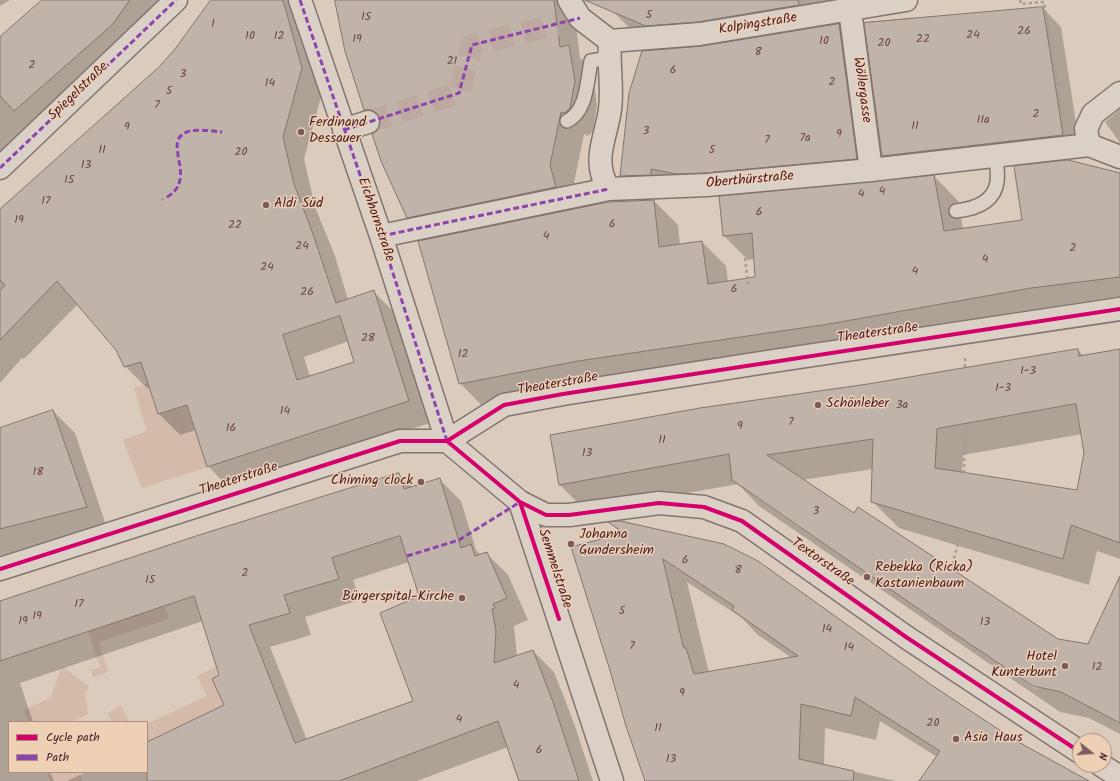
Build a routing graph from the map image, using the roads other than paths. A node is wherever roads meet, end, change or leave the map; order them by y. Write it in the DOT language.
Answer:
graph roads {
  1 [pos="176,0"];
  2 [pos="300,0"];
  3 [pos="569,0"];
  4 [pos="906,0"];
  5 [pos="850,10"];
  6 [pos="609,50"];
  7 [pos="1120,93"];
  8 [pos="566,121"];
  9 [pos="368,122"];
  10 [pos="344,130"];
  11 [pos="1089,145"];
  12 [pos="996,157"];
  13 [pos="1120,157"];
  14 [pos="0,168"];
  15 [pos="871,170"];
  16 [pos="610,189"];
  17 [pos="956,211"];
  18 [pos="381,236"];
  19 [pos="1120,309"];
  20 [pos="446,441"];
  21 [pos="520,502"];
  22 [pos="0,568"];
  23 [pos="1072,747"];
  24 [pos="612,781"];
  1 -- 14 [label="street, Spiegelstraße"];
  2 -- 10 [label="street, Eichhornstraße"];
  3 -- 6 [label="street"];
  4 -- 5 [label="street, Kolpingstraße"];
  5 -- 6 [label="street, Kolpingstraße"];
  5 -- 15 [label="street, Wöllergasse"];
  6 -- 8 [label="lane"];
  6 -- 16 [label="street"];
  7 -- 11 [label="street"];
  9 -- 10 [label="street"];
  10 -- 18 [label="street, Eichhornstraße"];
  11 -- 12 [label="street, Oberthürstraße"];
  11 -- 13 [label="street, Oberthürstraße"];
  12 -- 15 [label="street, Oberthürstraße"];
  12 -- 17 [label="lane"];
  15 -- 16 [label="street, Oberthürstraße"];
  16 -- 18 [label="street, Oberthürstraße"];
  18 -- 20 [label="street, Eichhornstraße"];
  19 -- 20 [label="street, Theaterstraße"];
  20 -- 21 [label="street"];
  20 -- 22 [label="street, Theaterstraße"];
  21 -- 23 [label="street, Textorstraße"];
  21 -- 24 [label="street, Semmelstraße"];
}
